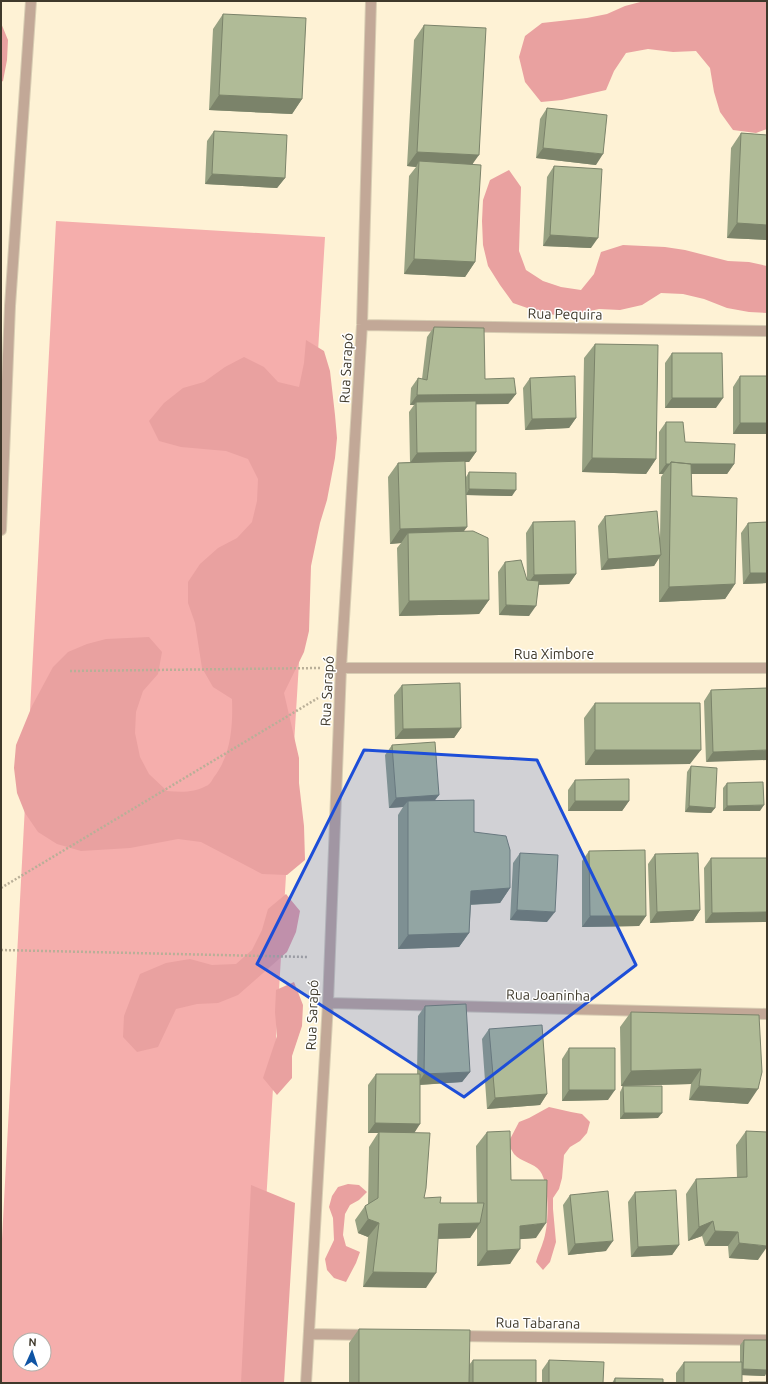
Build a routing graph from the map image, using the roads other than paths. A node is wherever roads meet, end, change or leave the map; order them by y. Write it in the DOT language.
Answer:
graph roads {
  1 [pos="31,1"];
  2 [pos="371,1"];
  3 [pos="6,306"];
  4 [pos="362,325"];
  5 [pos="767,332"];
  6 [pos="1,530"];
  7 [pos="341,668"];
  8 [pos="767,668"];
  9 [pos="328,1003"];
  10 [pos="767,1014"];
  11 [pos="309,1334"];
  12 [pos="380,1335"];
  13 [pos="444,1336"];
  14 [pos="767,1340"];
  15 [pos="306,1383"];
  1 -- 3 [label="street"];
  2 -- 4 [label="street, Rua Sarapó"];
  3 -- 6 [label="street"];
  4 -- 5 [label="street, Rua Pequira"];
  4 -- 7 [label="street, Rua Sarapó"];
  7 -- 8 [label="street, Rua Ximbore"];
  7 -- 9 [label="street, Rua Sarapó"];
  9 -- 10 [label="street, Rua Joaninha"];
  9 -- 11 [label="street, Rua Sarapó"];
  11 -- 12 [label="street"];
  11 -- 15 [label="street, Rua Sarapó"];
  13 -- 14 [label="street, Rua Tabarana"];
}
